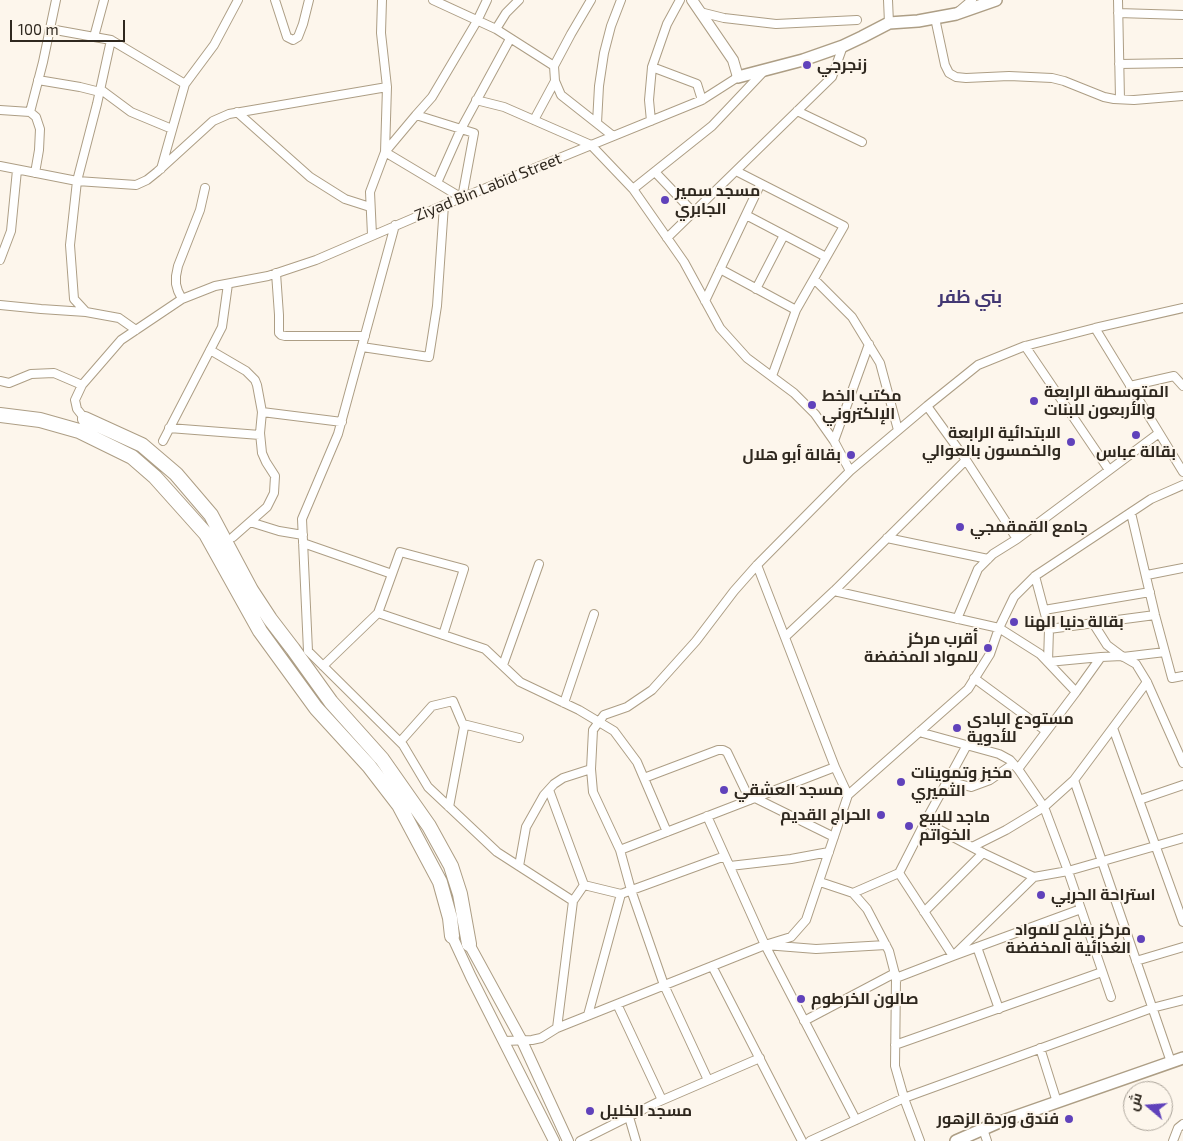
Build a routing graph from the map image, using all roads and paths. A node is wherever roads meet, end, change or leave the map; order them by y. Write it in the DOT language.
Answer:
graph roads {
  1 [pos="56,0"];
  2 [pos="104,0"];
  3 [pos="238,0"];
  4 [pos="275,0"];
  5 [pos="309,0"];
  6 [pos="382,0"];
  7 [pos="433,0"];
  8 [pos="487,0"];
  9 [pos="519,0"];
  10 [pos="591,0"];
  11 [pos="621,0"];
  12 [pos="680,0"];
  13 [pos="692,0"];
  14 [pos="888,0"];
  15 [pos="972,0"];
  16 [pos="996,0"];
  17 [pos="1118,0"];
  18 [pos="700,12"];
  19 [pos="1118,13"];
  20 [pos="956,14"];
  21 [pos="1183,15"];
  22 [pos="935,18"];
  23 [pos="477,20"];
  24 [pos="857,20"];
  25 [pos="888,22"];
  26 [pos="50,29"];
  27 [pos="496,29"];
  28 [pos="94,37"];
  29 [pos="510,38"];
  30 [pos="111,40"];
  31 [pos="843,46"];
  32 [pos="1183,63"];
  33 [pos="1119,64"];
  34 [pos="554,66"];
  35 [pos="652,67"];
  36 [pos="766,69"];
  37 [pos="738,77"];
  38 [pos="38,80"];
  39 [pos="555,81"];
  40 [pos="185,84"];
  41 [pos="387,87"];
  42 [pos="100,90"];
  43 [pos="1183,96"];
  44 [pos="1120,99"];
  45 [pos="476,100"];
  46 [pos="702,100"];
  47 [pos="0,110"];
  48 [pos="797,111"];
  49 [pos="30,112"];
  50 [pos="237,112"];
  51 [pos="416,115"];
  52 [pos="534,120"];
  53 [pos="652,121"];
  54 [pos="597,123"];
  55 [pos="172,129"];
  56 [pos="461,129"];
  57 [pos="613,136"];
  58 [pos="862,142"];
  59 [pos="591,145"];
  60 [pos="385,152"];
  61 [pos="0,166"];
  62 [pos="161,169"];
  63 [pos="17,170"];
  64 [pos="736,171"];
  65 [pos="655,172"];
  66 [pos="35,173"];
  67 [pos="77,182"];
  68 [pos="437,183"];
  69 [pos="760,185"];
  70 [pos="205,188"];
  71 [pos="633,189"];
  72 [pos="462,198"];
  73 [pos="444,205"];
  74 [pos="370,207"];
  75 [pos="694,213"];
  76 [pos="746,215"];
  77 [pos="395,225"];
  78 [pos="372,235"];
  79 [pos="784,235"];
  80 [pos="668,238"];
  81 [pos="826,257"];
  82 [pos="0,260"];
  83 [pos="720,269"];
  84 [pos="276,273"];
  85 [pos="814,279"];
  86 [pos="228,284"];
  87 [pos="756,289"];
  88 [pos="182,299"];
  89 [pos="705,301"];
  90 [pos="0,305"];
  91 [pos="1183,308"];
  92 [pos="796,310"];
  93 [pos="86,312"];
  94 [pos="1095,328"];
  95 [pos="136,330"];
  96 [pos="365,336"];
  97 [pos="869,344"];
  98 [pos="1025,346"];
  99 [pos="362,347"];
  100 [pos="210,350"];
  101 [pos="1183,374"];
  102 [pos="772,376"];
  103 [pos="1174,376"];
  104 [pos="0,381"];
  105 [pos="82,385"];
  106 [pos="1130,386"];
  107 [pos="1183,386"];
  108 [pos="927,406"];
  109 [pos="262,412"];
  110 [pos="0,415"];
  111 [pos="85,420"];
  112 [pos="342,422"];
  113 [pos="169,428"];
  114 [pos="898,430"];
  115 [pos="1159,433"];
  116 [pos="260,435"];
  117 [pos="162,441"];
  118 [pos="834,441"];
  119 [pos="966,460"];
  120 [pos="1109,470"];
  121 [pos="850,471"];
  122 [pos="1183,472"];
  123 [pos="1183,485"];
  124 [pos="1132,513"];
  125 [pos="250,522"];
  126 [pos="233,537"];
  127 [pos="887,538"];
  128 [pos="1017,538"];
  129 [pos="303,539"];
  130 [pos="988,559"];
  131 [pos="539,564"];
  132 [pos="757,565"];
  133 [pos="1183,568"];
  134 [pos="392,574"];
  135 [pos="1146,575"];
  136 [pos="1035,576"];
  137 [pos="834,591"];
  138 [pos="1150,592"];
  139 [pos="1044,610"];
  140 [pos="378,613"];
  141 [pos="594,614"];
  142 [pos="1155,615"];
  143 [pos="956,619"];
  144 [pos="1093,623"];
  145 [pos="999,628"];
  146 [pos="1049,629"];
  147 [pos="443,635"];
  148 [pos="785,637"];
  149 [pos="1165,652"];
  150 [pos="1101,657"];
  151 [pos="1123,657"];
  152 [pos="1048,662"];
  153 [pos="503,665"];
  154 [pos="323,666"];
  155 [pos="1183,676"];
  156 [pos="974,678"];
  157 [pos="1147,682"];
  158 [pos="1076,692"];
  159 [pos="564,703"];
  160 [pos="598,722"];
  161 [pos="463,724"];
  162 [pos="1113,728"];
  163 [pos="1046,731"];
  164 [pos="919,732"];
  165 [pos="520,738"];
  166 [pos="400,742"];
  167 [pos="967,745"];
  168 [pos="1183,763"];
  169 [pos="1016,766"];
  170 [pos="836,767"];
  171 [pos="591,769"];
  172 [pos="644,778"];
  173 [pos="1074,780"];
  174 [pos="948,781"];
  175 [pos="1183,784"];
  176 [pos="549,790"];
  177 [pos="848,795"];
  178 [pos="753,799"];
  179 [pos="1139,800"];
  180 [pos="449,807"];
  181 [pos="1044,807"];
  182 [pos="707,816"];
  183 [pos="925,822"];
  184 [pos="667,832"];
  185 [pos="834,837"];
  186 [pos="1183,838"];
  187 [pos="1155,846"];
  188 [pos="972,847"];
  189 [pos="620,850"];
  190 [pos="829,852"];
  191 [pos="983,853"];
  192 [pos="725,856"];
  193 [pos="1102,861"];
  194 [pos="519,866"];
  195 [pos="730,866"];
  196 [pos="1068,871"];
  197 [pos="899,873"];
  198 [pos="1034,877"];
  199 [pos="820,882"];
  200 [pos="584,885"];
  201 [pos="631,890"];
  202 [pos="621,894"];
  203 [pos="853,894"];
  204 [pos="573,901"];
  205 [pos="1081,909"];
  206 [pos="924,912"];
  207 [pos="1183,922"];
  208 [pos="452,936"];
  209 [pos="469,944"];
  210 [pos="765,945"];
  211 [pos="886,945"];
  212 [pos="977,946"];
  213 [pos="1183,947"];
  214 [pos="953,956"];
  215 [pos="1136,962"];
  216 [pos="712,966"];
  217 [pos="1102,972"];
  218 [pos="895,975"];
  219 [pos="664,985"];
  220 [pos="1111,997"];
  221 [pos="1183,1000"];
  222 [pos="618,1004"];
  223 [pos="1152,1008"];
  224 [pos="999,1009"];
  225 [pos="588,1015"];
  226 [pos="804,1020"];
  227 [pos="557,1028"];
  228 [pos="504,1041"];
  229 [pos="522,1041"];
  230 [pos="895,1045"];
  231 [pos="1040,1048"];
  232 [pos="760,1058"];
  233 [pos="1183,1058"];
  234 [pos="1171,1062"];
  235 [pos="708,1080"];
  236 [pos="904,1098"];
  237 [pos="662,1100"];
  238 [pos="1057,1102"];
  239 [pos="629,1117"];
  240 [pos="856,1120"];
  241 [pos="1183,1124"];
  242 [pos="983,1129"];
  243 [pos="554,1141"];
  244 [pos="568,1141"];
  245 [pos="580,1141"];
  246 [pos="636,1141"];
  247 [pos="802,1141"];
  248 [pos="810,1141"];
  249 [pos="920,1141"];
  250 [pos="956,1141"];
  251 [pos="987,1141"];
  252 [pos="1173,1141"];
  1 -- 26 [label="street"];
  2 -- 28 [label="street"];
  3 -- 40 [label="street"];
  4 -- 5 [label="street"];
  6 -- 41 [label="street"];
  7 -- 23 [label="street"];
  8 -- 23 [label="street"];
  9 -- 27 [label="street"];
  10 -- 34 [label="street"];
  11 -- 54 [label="street"];
  12 -- 35 [label="street"];
  13 -- 18 [label="street"];
  14 -- 25 [label="street"];
  15 -- 20 [label="street"];
  16 -- 20 [label="main road, Ziyad Bin Labid Street"];
  17 -- 19 [label="street"];
  18 -- 24 [label="street"];
  18 -- 37 [label="street"];
  19 -- 21 [label="street"];
  19 -- 33 [label="street"];
  20 -- 22 [label="main road, Ziyad Bin Labid Street"];
  22 -- 25 [label="main road, Ziyad Bin Labid Street"];
  22 -- 44 [label="street"];
  23 -- 27 [label="street"];
  23 -- 51 [label="street"];
  25 -- 31 [label="main road, Ziyad Bin Labid Street"];
  26 -- 28 [label="street"];
  26 -- 38 [label="street"];
  27 -- 29 [label="street"];
  28 -- 30 [label="street"];
  29 -- 34 [label="street"];
  29 -- 45 [label="street"];
  30 -- 40 [label="street"];
  30 -- 42 [label="street"];
  31 -- 36 [label="main road, Ziyad Bin Labid Street"];
  31 -- 48 [label="street"];
  32 -- 33 [label="street"];
  33 -- 44 [label="street"];
  34 -- 39 [label="street"];
  35 -- 46 [label="street"];
  35 -- 53 [label="street"];
  36 -- 37 [label="main road, Ziyad Bin Labid Street"];
  36 -- 65 [label="street"];
  37 -- 46 [label="street, Ziyad Bin Labid Street"];
  38 -- 42 [label="street"];
  38 -- 49 [label="street"];
  39 -- 52 [label="street"];
  39 -- 54 [label="street"];
  40 -- 55 [label="street"];
  41 -- 50 [label="street"];
  41 -- 60 [label="street"];
  42 -- 55 [label="street"];
  42 -- 67 [label="street"];
  43 -- 44 [label="street"];
  45 -- 52 [label="street"];
  45 -- 56 [label="street"];
  46 -- 53 [label="street, Ziyad Bin Labid Street"];
  47 -- 49 [label="street"];
  48 -- 58 [label="street"];
  48 -- 64 [label="street"];
  49 -- 66 [label="street"];
  50 -- 62 [label="street"];
  50 -- 74 [label="street"];
  51 -- 56 [label="street"];
  51 -- 60 [label="street"];
  52 -- 59 [label="street"];
  53 -- 57 [label="street, Ziyad Bin Labid Street"];
  54 -- 57 [label="street"];
  55 -- 62 [label="street"];
  56 -- 68 [label="street"];
  56 -- 72 [label="street"];
  57 -- 59 [label="street, Ziyad Bin Labid Street"];
  59 -- 71 [label="street"];
  59 -- 72 [label="street, Ziyad Bin Labid Street"];
  60 -- 68 [label="street"];
  60 -- 74 [label="street"];
  61 -- 63 [label="street"];
  62 -- 67 [label="street"];
  63 -- 66 [label="street"];
  63 -- 82 [label="street"];
  64 -- 69 [label="street"];
  64 -- 75 [label="street"];
  65 -- 71 [label="street"];
  65 -- 75 [label="street"];
  66 -- 67 [label="street"];
  67 -- 93 [label="street"];
  68 -- 72 [label="street"];
  69 -- 76 [label="street"];
  69 -- 81 [label="street"];
  70 -- 88 [label="street"];
  71 -- 80 [label="street"];
  72 -- 73 [label="street, Ziyad Bin Labid Street"];
  73 -- 77 [label="street, Ziyad Bin Labid Street"];
  73 -- 99 [label="street"];
  74 -- 78 [label="street"];
  75 -- 80 [label="street"];
  76 -- 79 [label="street"];
  76 -- 83 [label="street"];
  77 -- 78 [label="street, Ziyad Bin Labid Street"];
  77 -- 96 [label="street"];
  78 -- 84 [label="street, Ziyad Bin Labid Street"];
  79 -- 81 [label="street"];
  79 -- 87 [label="street"];
  80 -- 89 [label="street"];
  81 -- 85 [label="street"];
  83 -- 87 [label="street"];
  83 -- 89 [label="street"];
  84 -- 86 [label="street, Ziyad Bin Labid Street"];
  84 -- 96 [label="street"];
  85 -- 92 [label="street"];
  85 -- 97 [label="street"];
  86 -- 88 [label="street, Ziyad Bin Labid Street"];
  86 -- 100 [label="street"];
  87 -- 92 [label="street"];
  88 -- 95 [label="street, Ziyad Bin Labid Street"];
  89 -- 102 [label="street"];
  90 -- 93 [label="street"];
  91 -- 94 [label="street"];
  92 -- 102 [label="street"];
  93 -- 95 [label="street"];
  94 -- 98 [label="street"];
  94 -- 106 [label="street"];
  95 -- 105 [label="street, Ziyad Bin Labid Street"];
  96 -- 99 [label="street"];
  97 -- 114 [label="street"];
  97 -- 118 [label="street"];
  98 -- 108 [label="street"];
  98 -- 120 [label="street"];
  99 -- 112 [label="street"];
  100 -- 109 [label="street"];
  100 -- 113 [label="street"];
  101 -- 103 [label="street"];
  102 -- 118 [label="street"];
  103 -- 106 [label="street"];
  103 -- 107 [label="street"];
  104 -- 105 [label="street"];
  105 -- 111 [label="street"];
  106 -- 115 [label="street"];
  108 -- 114 [label="street"];
  108 -- 119 [label="street"];
  109 -- 112 [label="street"];
  109 -- 116 [label="street"];
  110 -- 208 [label="highway"];
  111 -- 209 [label="highway"];
  112 -- 129 [label="street"];
  113 -- 116 [label="street"];
  113 -- 117 [label="street"];
  114 -- 121 [label="street"];
  115 -- 120 [label="street"];
  115 -- 122 [label="street"];
  116 -- 125 [label="street"];
  118 -- 121 [label="street"];
  119 -- 127 [label="street"];
  119 -- 128 [label="street"];
  120 -- 128 [label="street"];
  121 -- 132 [label="street"];
  123 -- 124 [label="street"];
  124 -- 135 [label="street"];
  124 -- 136 [label="street"];
  125 -- 126 [label="street"];
  125 -- 129 [label="street"];
  127 -- 130 [label="street"];
  127 -- 137 [label="street"];
  128 -- 130 [label="street"];
  129 -- 134 [label="street"];
  129 -- 154 [label="street"];
  130 -- 143 [label="street"];
  131 -- 153 [label="street"];
  132 -- 148 [label="street"];
  132 -- 160 [label="street"];
  133 -- 135 [label="street"];
  134 -- 140 [label="street"];
  134 -- 147 [label="street"];
  135 -- 138 [label="street"];
  136 -- 139 [label="street"];
  136 -- 145 [label="street"];
  137 -- 143 [label="street"];
  137 -- 148 [label="street"];
  138 -- 139 [label="street"];
  138 -- 142 [label="street"];
  139 -- 146 [label="street"];
  140 -- 147 [label="street"];
  140 -- 154 [label="street"];
  141 -- 159 [label="street"];
  142 -- 144 [label="street"];
  142 -- 149 [label="street"];
  143 -- 145 [label="street"];
  144 -- 146 [label="street"];
  144 -- 151 [label="street"];
  145 -- 152 [label="street"];
  145 -- 156 [label="street"];
  146 -- 152 [label="street"];
  147 -- 153 [label="street"];
  148 -- 170 [label="street"];
  149 -- 151 [label="street"];
  149 -- 155 [label="street"];
  150 -- 151 [label="street"];
  150 -- 152 [label="street"];
  150 -- 158 [label="street"];
  151 -- 157 [label="street"];
  152 -- 158 [label="street"];
  153 -- 159 [label="street"];
  154 -- 166 [label="street"];
  156 -- 163 [label="street"];
  156 -- 164 [label="street"];
  157 -- 162 [label="street"];
  157 -- 168 [label="street"];
  158 -- 163 [label="street"];
  159 -- 160 [label="street"];
  160 -- 171 [label="street"];
  160 -- 172 [label="street"];
  161 -- 165 [label="street"];
  161 -- 166 [label="street"];
  161 -- 180 [label="street"];
  162 -- 173 [label="street"];
  162 -- 179 [label="street"];
  163 -- 169 [label="street"];
  164 -- 167 [label="street"];
  164 -- 177 [label="street"];
  166 -- 180 [label="street"];
  167 -- 169 [label="street"];
  167 -- 174 [label="street"];
  169 -- 174 [label="street"];
  169 -- 181 [label="street"];
  170 -- 177 [label="street"];
  170 -- 178 [label="street"];
  171 -- 176 [label="street"];
  171 -- 189 [label="street"];
  172 -- 178 [label="street"];
  172 -- 184 [label="street"];
  173 -- 181 [label="street"];
  173 -- 193 [label="street"];
  174 -- 183 [label="street"];
  175 -- 179 [label="street"];
  176 -- 194 [label="street"];
  176 -- 200 [label="street"];
  177 -- 185 [label="street"];
  178 -- 182 [label="street"];
  178 -- 185 [label="street"];
  179 -- 187 [label="street"];
  180 -- 194 [label="street"];
  181 -- 188 [label="street"];
  181 -- 196 [label="street"];
  182 -- 184 [label="street"];
  182 -- 192 [label="street"];
  183 -- 188 [label="street"];
  183 -- 197 [label="street"];
  184 -- 189 [label="street"];
  185 -- 190 [label="street"];
  186 -- 187 [label="street"];
  187 -- 193 [label="street"];
  187 -- 207 [label="street"];
  188 -- 191 [label="street"];
  189 -- 201 [label="street"];
  190 -- 195 [label="street"];
  190 -- 199 [label="street"];
  191 -- 198 [label="street"];
  191 -- 206 [label="street"];
  192 -- 195 [label="street"];
  192 -- 201 [label="street"];
  193 -- 196 [label="street"];
  193 -- 215 [label="street"];
  194 -- 204 [label="street"];
  195 -- 210 [label="street"];
  196 -- 198 [label="street"];
  196 -- 205 [label="street"];
  197 -- 203 [label="street"];
  197 -- 206 [label="street"];
  198 -- 214 [label="street"];
  199 -- 203 [label="street"];
  199 -- 210 [label="street"];
  200 -- 202 [label="street"];
  200 -- 204 [label="street"];
  201 -- 202 [label="street"];
  201 -- 219 [label="street"];
  202 -- 225 [label="street"];
  203 -- 211 [label="street"];
  204 -- 227 [label="street"];
  205 -- 212 [label="street"];
  205 -- 217 [label="street"];
  206 -- 214 [label="street"];
  208 -- 228 [label="street"];
  209 -- 229 [label="street"];
  210 -- 211 [label="street"];
  210 -- 216 [label="street"];
  210 -- 226 [label="street"];
  211 -- 218 [label="street"];
  212 -- 214 [label="street"];
  212 -- 224 [label="street"];
  213 -- 215 [label="street"];
  214 -- 218 [label="street"];
  215 -- 223 [label="street"];
  216 -- 219 [label="street"];
  216 -- 232 [label="street"];
  217 -- 220 [label="street"];
  217 -- 224 [label="street"];
  218 -- 226 [label="street"];
  218 -- 230 [label="street"];
  219 -- 222 [label="street"];
  219 -- 235 [label="street"];
  221 -- 223 [label="street"];
  222 -- 225 [label="street"];
  222 -- 237 [label="street"];
  223 -- 231 [label="street"];
  223 -- 234 [label="street"];
  224 -- 230 [label="street"];
  225 -- 227 [label="street"];
  226 -- 240 [label="street"];
  227 -- 229 [label="street"];
  228 -- 229 [label="street"];
  228 -- 243 [label="street"];
  229 -- 244 [label="street"];
  230 -- 236 [label="street"];
  231 -- 236 [label="street"];
  231 -- 238 [label="street"];
  232 -- 235 [label="street"];
  232 -- 247 [label="street"];
  233 -- 234 [label="main road"];
  234 -- 238 [label="main road"];
  235 -- 237 [label="street"];
  236 -- 240 [label="street"];
  236 -- 249 [label="street"];
  237 -- 239 [label="street"];
  238 -- 242 [label="main road"];
  239 -- 245 [label="street"];
  239 -- 246 [label="street"];
  240 -- 248 [label="street"];
  241 -- 252 [label="street"];
  242 -- 250 [label="main road"];
  242 -- 251 [label="street"];
}
